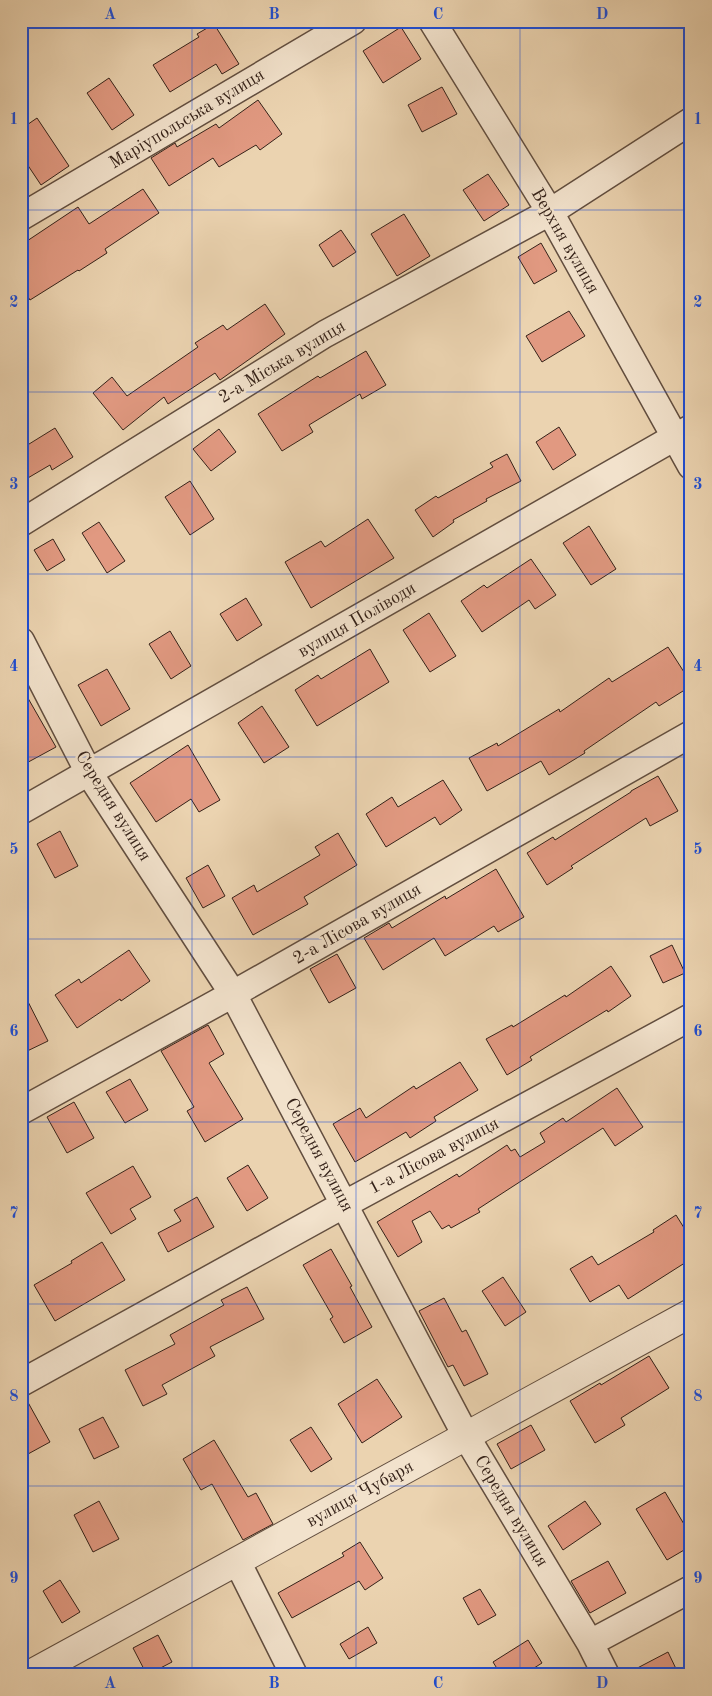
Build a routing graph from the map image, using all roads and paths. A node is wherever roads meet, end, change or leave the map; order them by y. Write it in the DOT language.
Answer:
graph roads {
  1 [pos="353,21"];
  2 [pos="432,21"];
  3 [pos="691,121"];
  4 [pos="550,212"];
  5 [pos="21,217"];
  6 [pos="683,434"];
  7 [pos="691,466"];
  8 [pos="21,523"];
  9 [pos="21,641"];
  10 [pos="691,734"];
  11 [pos="89,773"];
  12 [pos="21,810"];
  13 [pos="233,994"];
  14 [pos="691,1017"];
  15 [pos="21,1111"];
  16 [pos="345,1204"];
  17 [pos="691,1313"];
  18 [pos="21,1384"];
  19 [pos="466,1436"];
  20 [pos="237,1561"];
  21 [pos="691,1589"];
  22 [pos="590,1643"];
  23 [pos="29,1675"];
  24 [pos="294,1675"];
  25 [pos="606,1675"];
  1 -- 5 [label="street, Маріупольська вулиця"];
  2 -- 4 [label="street, Верхня вулиця"];
  3 -- 4 [label="street, 2-а Міська вулиця"];
  4 -- 6 [label="street, Верхня вулиця"];
  4 -- 8 [label="street, 2-а Міська вулиця"];
  6 -- 7 [label="street, Верхня вулиця"];
  6 -- 11 [label="street, вулиця Поліводи"];
  9 -- 11 [label="street, Середня вулиця"];
  10 -- 13 [label="street, 2-а Лісова вулиця"];
  11 -- 12 [label="street, вулиця Поліводи"];
  11 -- 13 [label="street, Середня вулиця"];
  13 -- 15 [label="street, 2-а Лісова вулиця"];
  13 -- 16 [label="street, Середня вулиця"];
  14 -- 16 [label="street, 1-а Лісова вулиця"];
  16 -- 18 [label="street, 1-а Лісова вулиця"];
  16 -- 19 [label="street, Середня вулиця"];
  17 -- 19 [label="street, вулиця Чубаря"];
  19 -- 20 [label="street, вулиця Чубаря"];
  19 -- 22 [label="street, Середня вулиця"];
  20 -- 23 [label="street, вулиця Чубаря"];
  20 -- 24 [label="street"];
  21 -- 22 [label="street"];
  22 -- 25 [label="street, Середня вулиця"];
}
